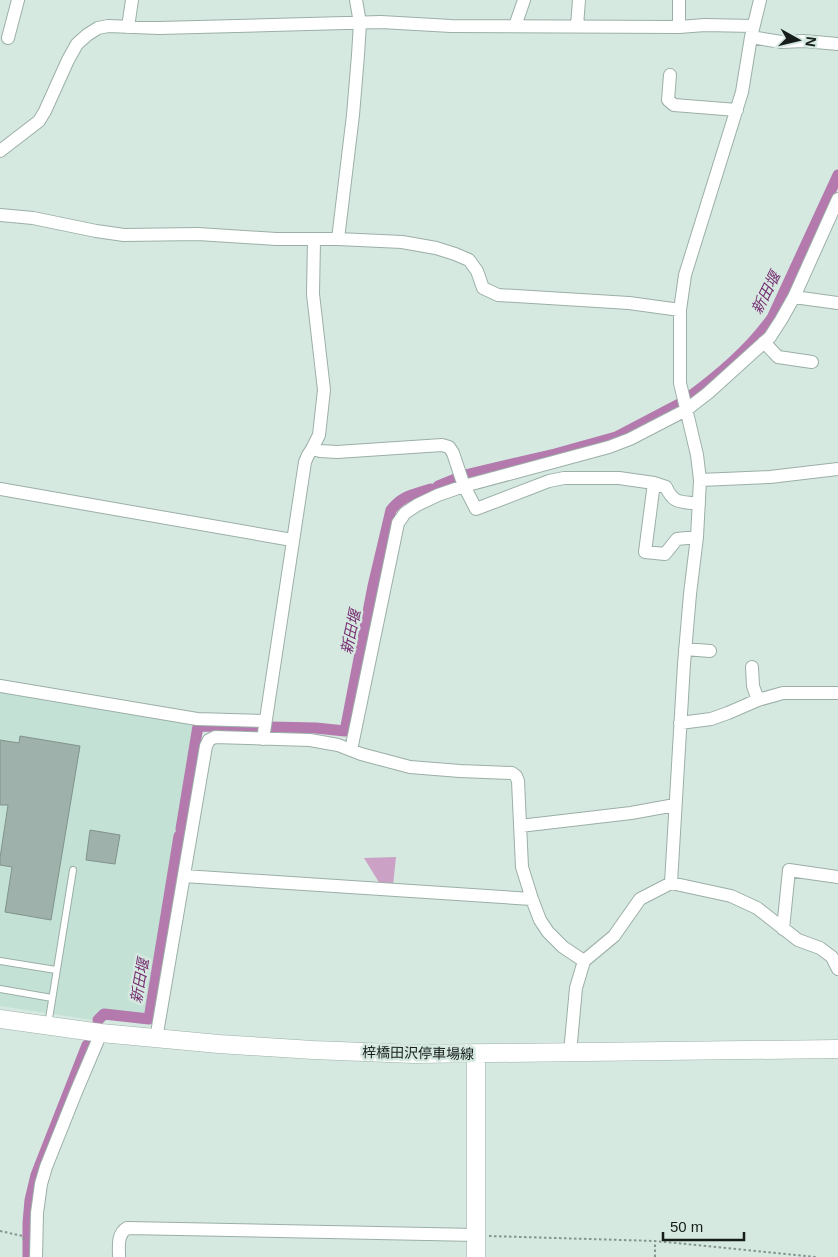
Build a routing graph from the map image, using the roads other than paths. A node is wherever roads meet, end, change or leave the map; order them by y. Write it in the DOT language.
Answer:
graph roads {
  1 [pos="18,0"];
  2 [pos="132,0"];
  3 [pos="356,0"];
  4 [pos="524,0"];
  5 [pos="579,0"];
  6 [pos="678,0"];
  7 [pos="760,0"];
  8 [pos="360,23"];
  9 [pos="515,26"];
  10 [pos="577,26"];
  11 [pos="128,27"];
  12 [pos="679,27"];
  13 [pos="752,32"];
  14 [pos="8,38"];
  15 [pos="838,44"];
  16 [pos="670,75"];
  17 [pos="737,110"];
  18 [pos="0,151"];
  19 [pos="838,199"];
  20 [pos="0,215"];
  21 [pos="338,239"];
  22 [pos="314,240"];
  23 [pos="794,297"];
  24 [pos="838,303"];
  25 [pos="680,310"];
  26 [pos="764,342"];
  27 [pos="812,362"];
  28 [pos="686,410"];
  29 [pos="312,448"];
  30 [pos="838,469"];
  31 [pos="700,480"];
  32 [pos="654,483"];
  33 [pos="464,486"];
  34 [pos="0,489"];
  35 [pos="699,504"];
  36 [pos="697,537"];
  37 [pos="292,540"];
  38 [pos="685,649"];
  39 [pos="710,651"];
  40 [pos="752,667"];
  41 [pos="0,686"];
  42 [pos="838,693"];
  43 [pos="758,700"];
  44 [pos="265,721"];
  45 [pos="680,723"];
  46 [pos="263,739"];
  47 [pos="351,750"];
  48 [pos="675,805"];
  49 [pos="520,826"];
  50 [pos="72,870"];
  51 [pos="184,876"];
  52 [pos="838,877"];
  53 [pos="671,883"];
  54 [pos="532,899"];
  55 [pos="783,929"];
  56 [pos="0,961"];
  57 [pos="584,961"];
  58 [pos="838,969"];
  59 [pos="56,970"];
  60 [pos="0,989"];
  61 [pos="52,998"];
  62 [pos="0,1019"];
  63 [pos="48,1026"];
  64 [pos="101,1033"];
  65 [pos="156,1039"];
  66 [pos="838,1049"];
  67 [pos="570,1053"];
  68 [pos="476,1054"];
  69 [pos="476,1235"];
  70 [pos="36,1257"];
  71 [pos="119,1257"];
  72 [pos="476,1257"];
  1 -- 14 [label="street"];
  2 -- 11 [label="street"];
  3 -- 8 [label="street"];
  4 -- 9 [label="street"];
  5 -- 10 [label="street"];
  6 -- 12 [label="street"];
  7 -- 13 [label="street"];
  8 -- 9 [label="street"];
  8 -- 11 [label="street"];
  8 -- 21 [label="street"];
  9 -- 10 [label="street"];
  10 -- 12 [label="street"];
  11 -- 18 [label="street"];
  12 -- 13 [label="street"];
  13 -- 15 [label="street"];
  13 -- 17 [label="street"];
  16 -- 17 [label="street"];
  17 -- 25 [label="street"];
  19 -- 23 [label="street"];
  20 -- 22 [label="street"];
  21 -- 22 [label="street"];
  21 -- 25 [label="street"];
  22 -- 29 [label="street"];
  23 -- 24 [label="street"];
  23 -- 26 [label="street"];
  25 -- 28 [label="street"];
  26 -- 27 [label="street"];
  26 -- 28 [label="street"];
  28 -- 31 [label="street"];
  28 -- 33 [label="street"];
  29 -- 33 [label="street"];
  29 -- 37 [label="street"];
  30 -- 31 [label="street"];
  31 -- 35 [label="street"];
  32 -- 33 [label="street"];
  32 -- 35 [label="street"];
  32 -- 36 [label="street"];
  33 -- 47 [label="street"];
  34 -- 37 [label="street"];
  35 -- 36 [label="street"];
  36 -- 38 [label="street"];
  37 -- 44 [label="street"];
  38 -- 39 [label="street"];
  38 -- 45 [label="street"];
  40 -- 43 [label="street"];
  41 -- 44 [label="street"];
  42 -- 43 [label="street"];
  43 -- 45 [label="street"];
  44 -- 46 [label="street"];
  45 -- 48 [label="street"];
  46 -- 47 [label="street"];
  46 -- 51 [label="street"];
  47 -- 49 [label="street"];
  48 -- 49 [label="street"];
  48 -- 53 [label="street"];
  49 -- 54 [label="street"];
  50 -- 59 [label="lane"];
  51 -- 54 [label="street"];
  51 -- 65 [label="street"];
  52 -- 55 [label="street"];
  53 -- 55 [label="street"];
  53 -- 57 [label="street"];
  54 -- 57 [label="street"];
  55 -- 58 [label="street"];
  56 -- 59 [label="lane"];
  57 -- 67 [label="street"];
  59 -- 61 [label="lane"];
  60 -- 61 [label="lane"];
  61 -- 63 [label="lane"];
  62 -- 63 [label="main road, 梓橋田沢停車場線"];
  63 -- 64 [label="main road, 梓橋田沢停車場線"];
  64 -- 65 [label="main road, 梓橋田沢停車場線"];
  64 -- 70 [label="street"];
  65 -- 68 [label="main road, 梓橋田沢停車場線"];
  66 -- 67 [label="main road, 梓橋田沢停車場線"];
  67 -- 68 [label="main road, 梓橋田沢停車場線"];
  68 -- 69 [label="main road"];
  69 -- 71 [label="street"];
  69 -- 72 [label="main road"];
}
